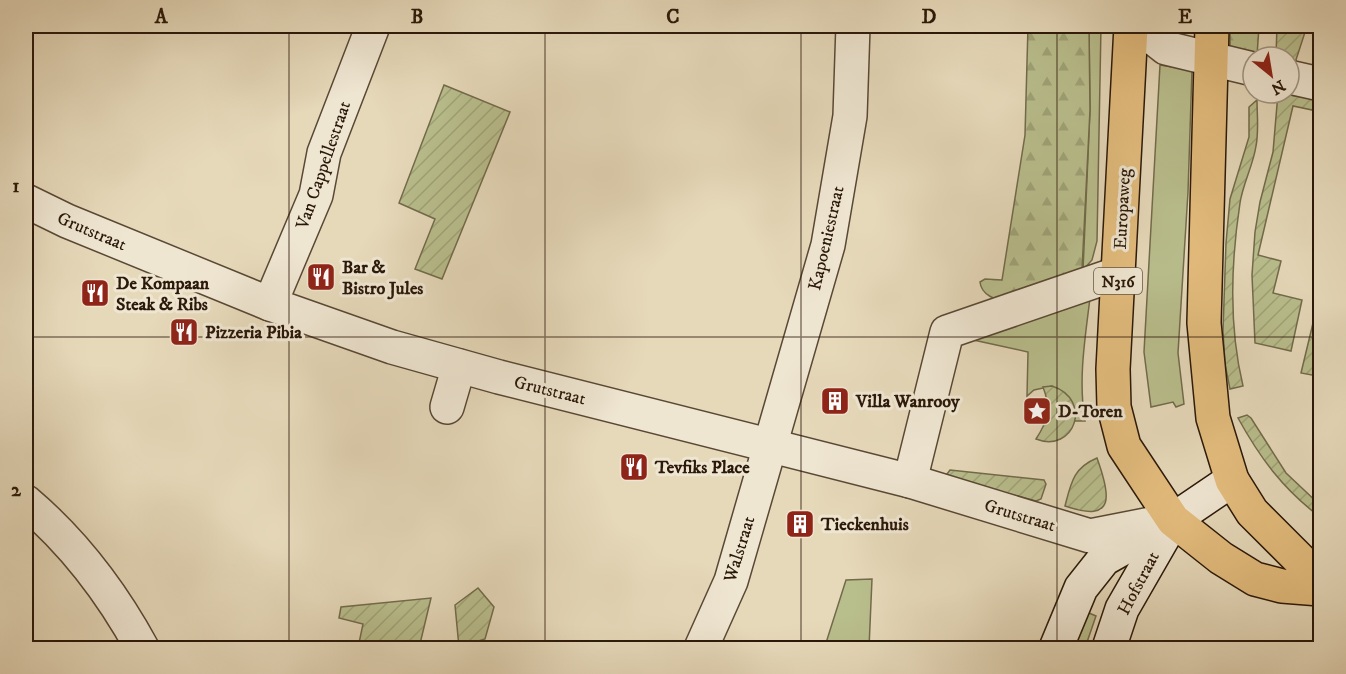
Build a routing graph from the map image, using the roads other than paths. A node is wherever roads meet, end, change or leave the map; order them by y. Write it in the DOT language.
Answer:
graph roads {
  1 [pos="373,26"];
  2 [pos="853,26"];
  3 [pos="1131,26"];
  4 [pos="1138,26"];
  5 [pos="1212,26"];
  6 [pos="1212,59"];
  7 [pos="1241,66"];
  8 [pos="1301,80"];
  9 [pos="1320,84"];
  10 [pos="26,201"];
  11 [pos="1119,273"];
  12 [pos="270,304"];
  13 [pos="459,366"];
  14 [pos="447,407"];
  15 [pos="768,446"];
  16 [pos="1232,480"];
  17 [pos="910,481"];
  18 [pos="26,502"];
  19 [pos="1173,520"];
  20 [pos="1097,547"];
  21 [pos="1320,580"];
  22 [pos="1320,589"];
  23 [pos="142,648"];
  24 [pos="701,648"];
  25 [pos="1056,648"];
  26 [pos="1109,648"];
  1 -- 12 [label="street, Van Cappellestraat"];
  2 -- 15 [label="street, Kapoeniestraat"];
  3 -- 11 [label="main road, Europaweg / N316"];
  4 -- 6 [label="street"];
  5 -- 6 [label="main road"];
  6 -- 7 [label="street"];
  6 -- 16 [label="main road"];
  8 -- 9 [label="street"];
  10 -- 12 [label="street, Grutstraat"];
  11 -- 17 [label="street"];
  11 -- 19 [label="main road, Europaweg / N316"];
  12 -- 13 [label="street, Grutstraat"];
  13 -- 14 [label="street"];
  13 -- 15 [label="street, Grutstraat"];
  15 -- 17 [label="street, Grutstraat"];
  15 -- 24 [label="street, Walstraat"];
  16 -- 19 [label="street, Hofstraat"];
  16 -- 21 [label="main road"];
  17 -- 20 [label="street, Grutstraat"];
  18 -- 23 [label="street"];
  19 -- 20 [label="street, Hofstraat"];
  19 -- 22 [label="main road, N316"];
  19 -- 26 [label="street, Hofstraat"];
  20 -- 25 [label="street, Hofstraat"];
}
